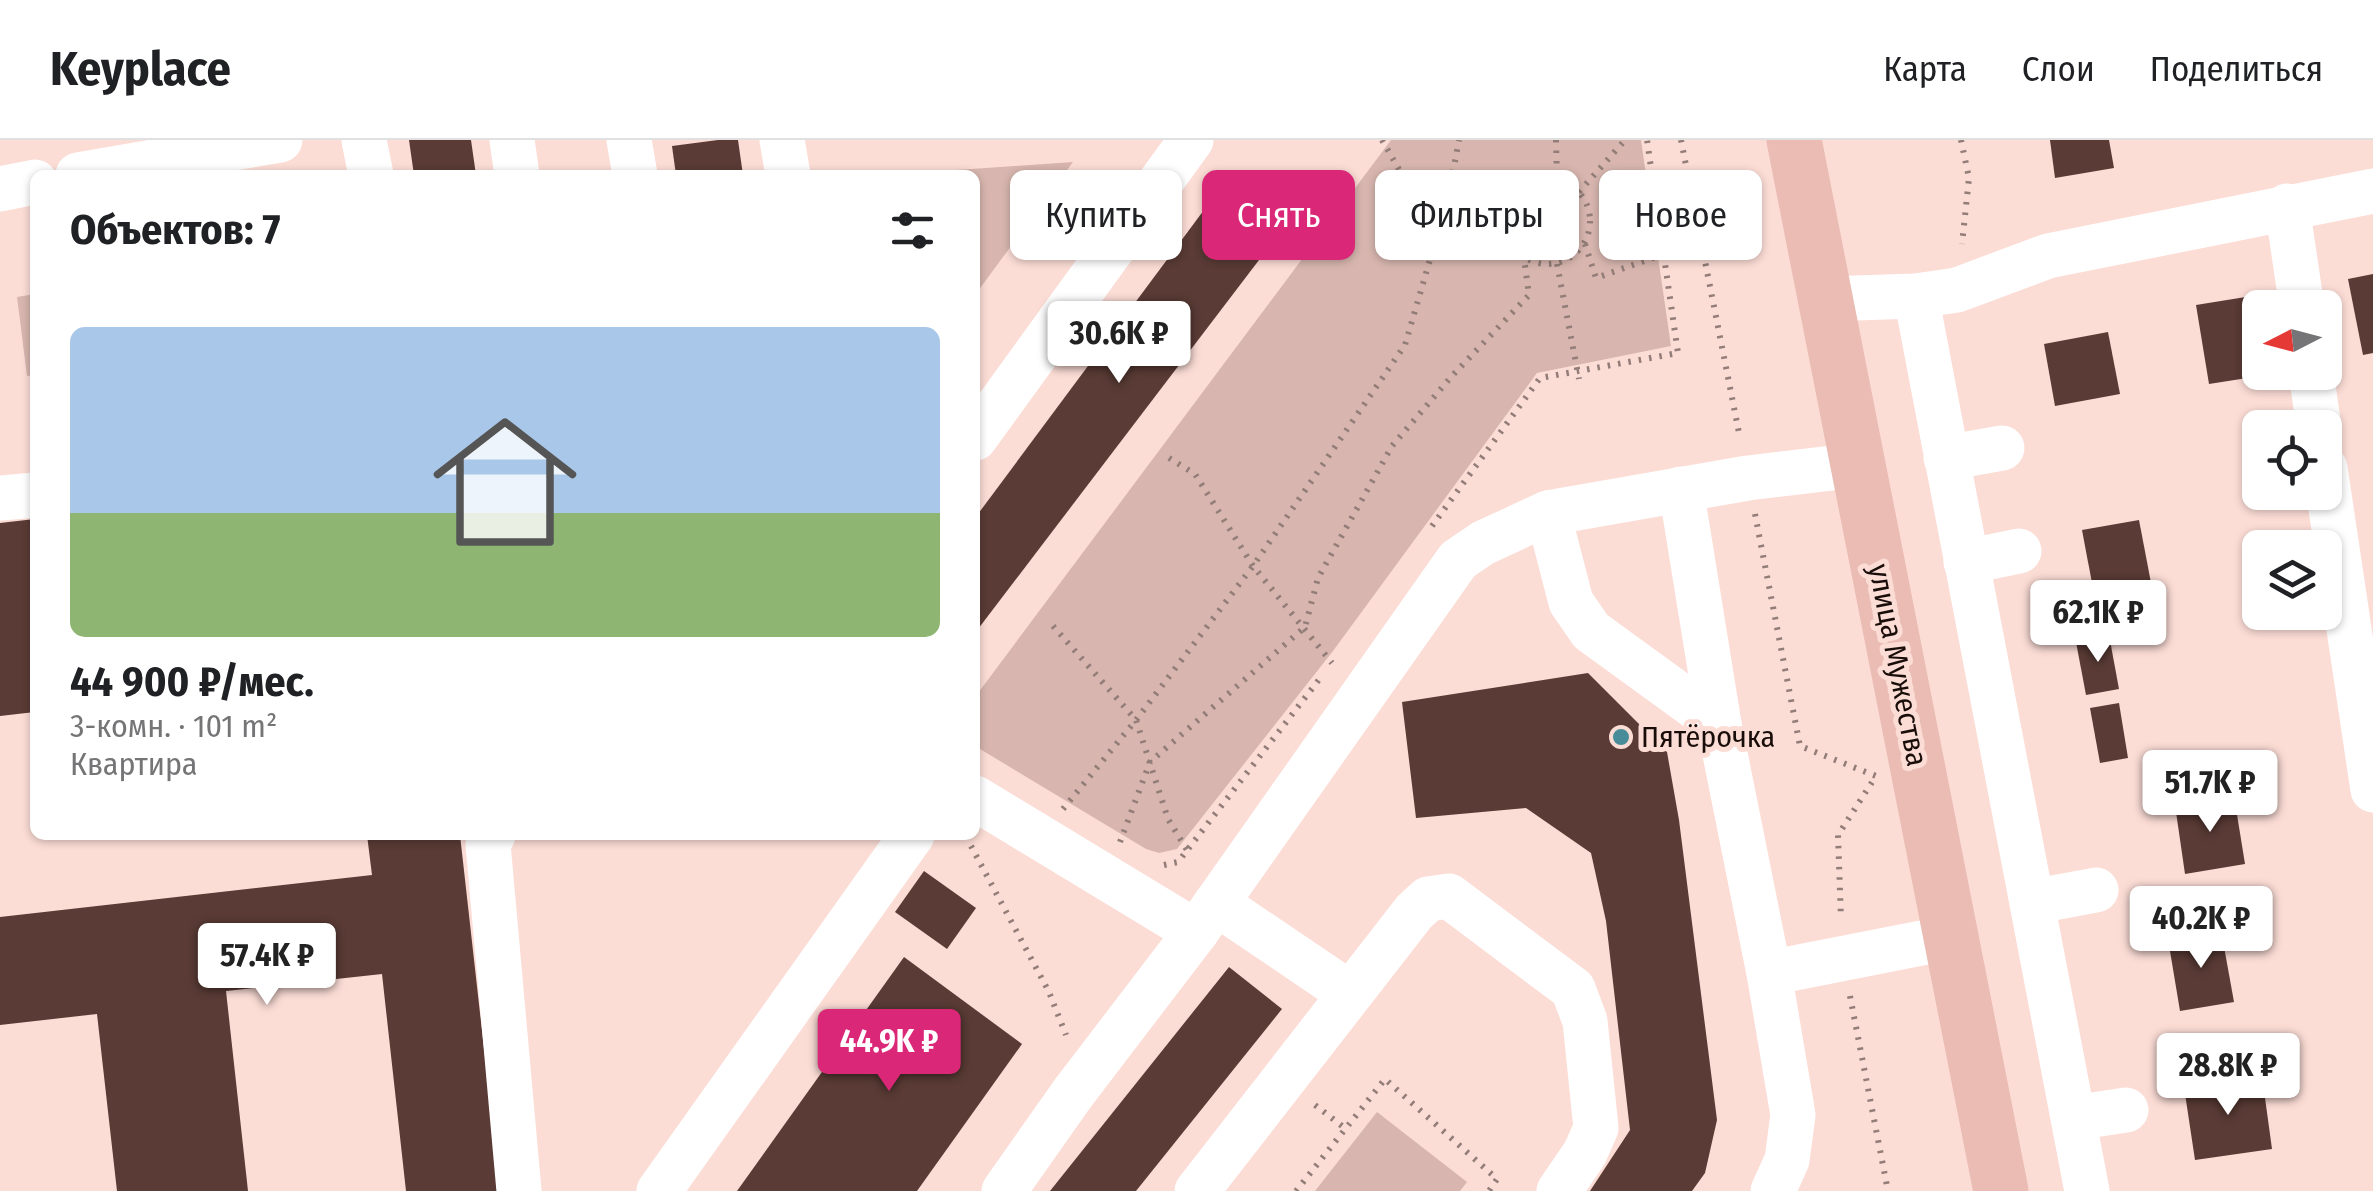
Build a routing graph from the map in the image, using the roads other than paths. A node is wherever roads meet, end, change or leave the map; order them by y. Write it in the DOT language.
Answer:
graph roads {
  1 [pos="280,140"];
  2 [pos="364,140"];
  3 [pos="512,140"];
  4 [pos="629,140"];
  5 [pos="782,140"];
  6 [pos="1191,140"];
  7 [pos="1794,140"];
  8 [pos="107,170"];
  9 [pos="370,170"];
  10 [pos="516,170"];
  11 [pos="633,170"];
  12 [pos="787,170"];
  13 [pos="30,183"];
  14 [pos="0,188"];
  15 [pos="2373,190"];
  16 [pos="2287,206"];
  17 [pos="2299,290"];
  18 [pos="1916,296"];
  19 [pos="1825,299"];
  20 [pos="980,431"];
  21 [pos="2002,448"];
  22 [pos="1946,458"];
  23 [pos="1858,465"];
  24 [pos="1681,489"];
  25 [pos="30,495"];
  26 [pos="0,498"];
  27 [pos="2331,510"];
  28 [pos="1548,513"];
  29 [pos="2019,551"];
  30 [pos="1966,562"];
  31 [pos="1719,724"];
  32 [pos="2373,790"];
  33 [pos="980,822"];
  34 [pos="490,840"];
  35 [pos="908,840"];
  36 [pos="2096,890"];
  37 [pos="2032,902"];
  38 [pos="1206,918"];
  39 [pos="1952,937"];
  40 [pos="1769,973"];
  41 [pos="1349,993"];
  42 [pos="2126,1110"];
  43 [pos="2073,1118"];
  44 [pos="519,1191"];
  45 [pos="659,1191"];
  46 [pos="1004,1191"];
  47 [pos="1197,1191"];
  48 [pos="1560,1191"];
  49 [pos="1773,1191"];
  50 [pos="2001,1191"];
  51 [pos="2087,1191"];
  1 -- 8 [label="street"];
  2 -- 9 [label="street"];
  3 -- 10 [label="street"];
  4 -- 11 [label="street"];
  5 -- 12 [label="street"];
  6 -- 20 [label="street"];
  7 -- 19 [label="main road, улица Мужества"];
  13 -- 14 [label="street"];
  15 -- 16 [label="street"];
  16 -- 17 [label="street"];
  16 -- 18 [label="street"];
  18 -- 19 [label="street"];
  18 -- 22 [label="street"];
  19 -- 23 [label="main road, улица Мужества"];
  21 -- 22 [label="street"];
  22 -- 30 [label="street"];
  23 -- 24 [label="street"];
  23 -- 39 [label="main road, улица Мужества"];
  24 -- 28 [label="street"];
  24 -- 31 [label="street"];
  25 -- 26 [label="street"];
  27 -- 32 [label="street"];
  28 -- 31 [label="street"];
  28 -- 38 [label="street"];
  29 -- 30 [label="street"];
  30 -- 37 [label="street"];
  31 -- 40 [label="street"];
  33 -- 38 [label="street"];
  34 -- 44 [label="street"];
  35 -- 45 [label="street"];
  36 -- 37 [label="street"];
  37 -- 43 [label="street"];
  38 -- 41 [label="street"];
  38 -- 46 [label="street"];
  39 -- 40 [label="street"];
  39 -- 50 [label="main road, улица Мужества"];
  40 -- 49 [label="street"];
  41 -- 47 [label="street"];
  41 -- 48 [label="street"];
  42 -- 43 [label="street"];
  43 -- 51 [label="street"];
}
